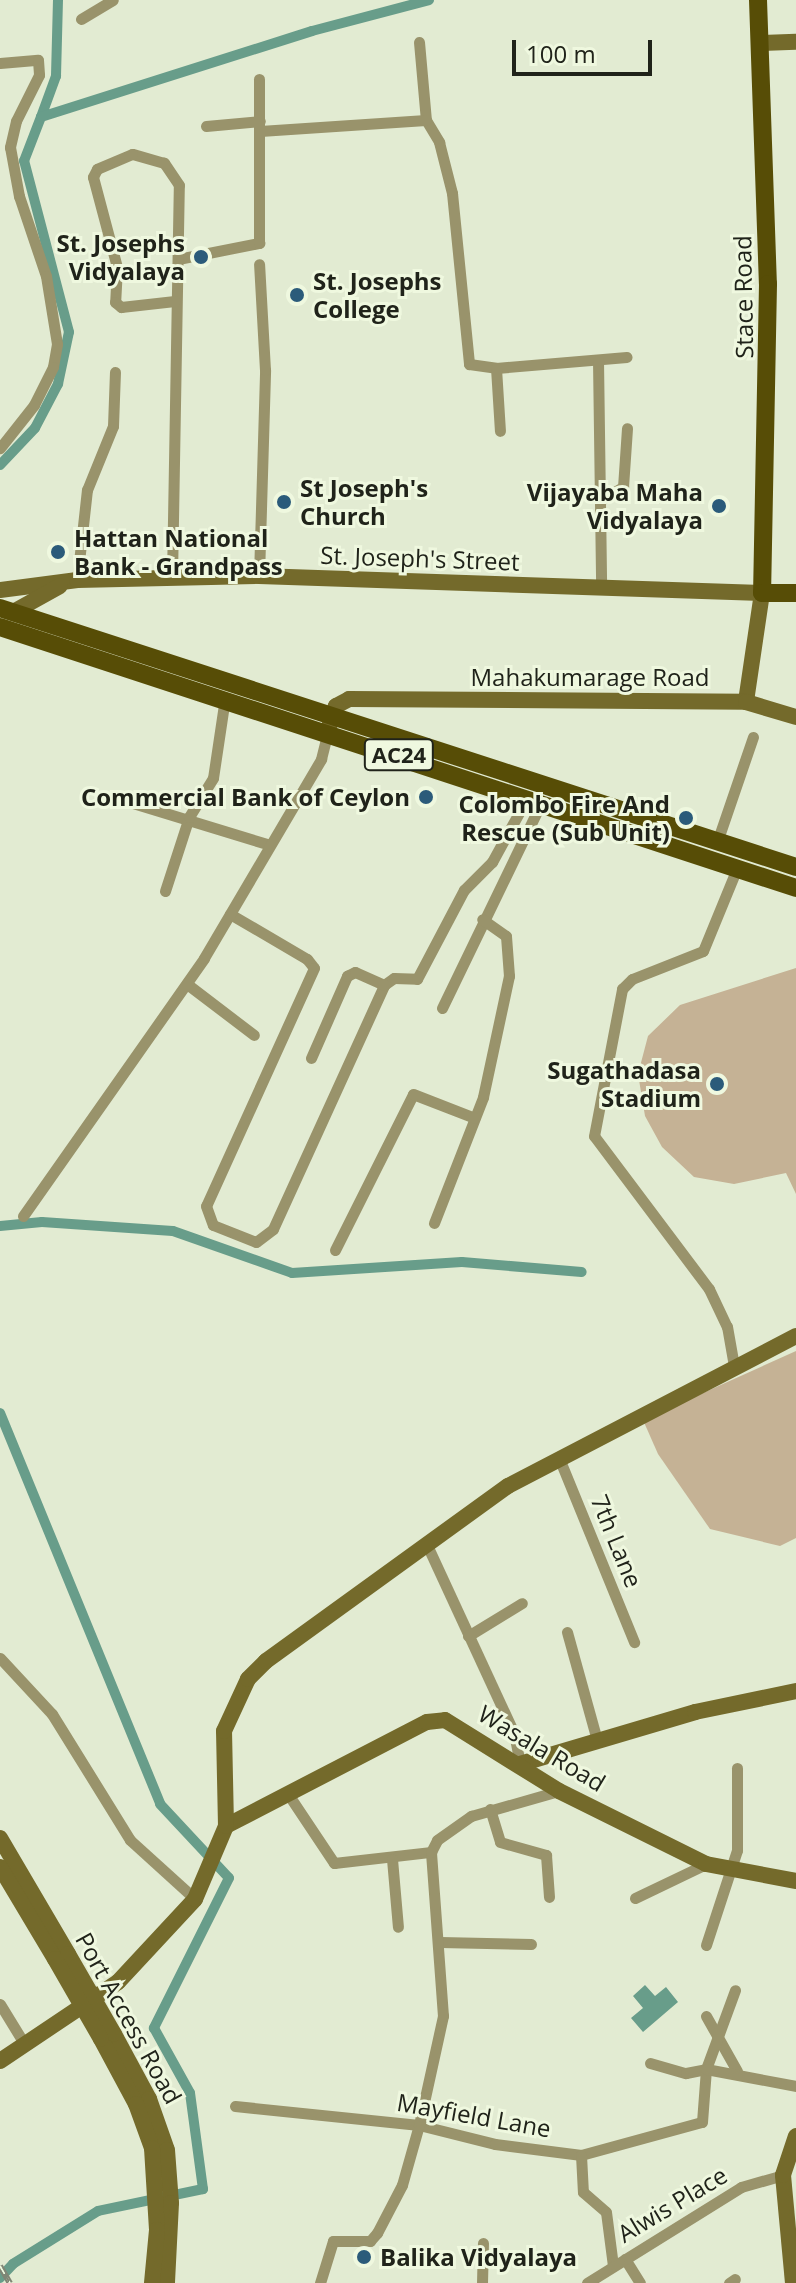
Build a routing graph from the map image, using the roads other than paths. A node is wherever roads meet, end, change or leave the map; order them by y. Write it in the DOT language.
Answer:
graph roads {
  1 [pos="113,0"];
  2 [pos="758,0"];
  3 [pos="81,19"];
  4 [pos="419,42"];
  5 [pos="796,42"];
  6 [pos="761,43"];
  7 [pos="0,63"];
  8 [pos="259,79"];
  9 [pos="426,120"];
  10 [pos="206,126"];
  11 [pos="260,126"];
  12 [pos="178,259"];
  13 [pos="259,264"];
  14 [pos="175,301"];
  15 [pos="627,357"];
  16 [pos="598,360"];
  17 [pos="496,368"];
  18 [pos="115,372"];
  19 [pos="627,428"];
  20 [pos="500,431"];
  21 [pos="0,448"];
  22 [pos="601,500"];
  23 [pos="259,576"];
  24 [pos="172,577"];
  25 [pos="77,580"];
  26 [pos="601,588"];
  27 [pos="0,590"];
  28 [pos="762,593"];
  29 [pos="796,593"];
  30 [pos="8,610"];
  31 [pos="0,627"];
  32 [pos="225,698"];
  33 [pos="746,702"];
  34 [pos="796,717"];
  35 [pos="330,723"];
  36 [pos="753,737"];
  37 [pos="113,797"];
  38 [pos="534,801"];
  39 [pos="189,817"];
  40 [pos="717,842"];
  41 [pos="267,844"];
  42 [pos="796,867"];
  43 [pos="737,868"];
  44 [pos="796,888"];
  45 [pos="165,891"];
  46 [pos="230,914"];
  47 [pos="482,919"];
  48 [pos="187,984"];
  49 [pos="384,985"];
  50 [pos="442,1008"];
  51 [pos="254,1035"];
  52 [pos="311,1058"];
  53 [pos="475,1118"];
  54 [pos="23,1216"];
  55 [pos="434,1223"];
  56 [pos="335,1250"];
  57 [pos="796,1336"];
  58 [pos="734,1366"];
  59 [pos="559,1458"];
  60 [pos="427,1545"];
  61 [pos="522,1603"];
  62 [pos="567,1632"];
  63 [pos="468,1636"];
  64 [pos="634,1642"];
  65 [pos="0,1658"];
  66 [pos="796,1691"];
  67 [pos="597,1740"];
  68 [pos="520,1764"];
  69 [pos="737,1768"];
  70 [pos="559,1791"];
  71 [pos="288,1794"];
  72 [pos="490,1809"];
  73 [pos="224,1833"];
  74 [pos="0,1838"];
  75 [pos="431,1852"];
  76 [pos="392,1859"];
  77 [pos="706,1864"];
  78 [pos="0,1867"];
  79 [pos="730,1871"];
  80 [pos="796,1881"];
  81 [pos="549,1897"];
  82 [pos="635,1898"];
  83 [pos="195,1899"];
  84 [pos="398,1927"];
  85 [pos="440,1942"];
  86 [pos="531,1944"];
  87 [pos="706,1945"];
  88 [pos="61,1956"];
  89 [pos="735,1990"];
  90 [pos="0,2004"];
  91 [pos="706,2016"];
  92 [pos="719,2036"];
  93 [pos="25,2045"];
  94 [pos="0,2061"];
  95 [pos="650,2063"];
  96 [pos="706,2069"];
  97 [pos="737,2071"];
  98 [pos="796,2086"];
  99 [pos="235,2106"];
  100 [pos="419,2125"];
  101 [pos="796,2136"];
  102 [pos="581,2155"];
  103 [pos="790,2170"];
  104 [pos="164,2229"];
  105 [pos="483,2243"];
  106 [pos="625,2259"];
  107 [pos="613,2266"];
  108 [pos="152,2283"];
  109 [pos="167,2283"];
  110 [pos="320,2283"];
  111 [pos="482,2283"];
  112 [pos="587,2283"];
  113 [pos="640,2283"];
  114 [pos="793,2283"];
  1 -- 3 [label="street"];
  2 -- 6 [label="main road, Stace Road"];
  4 -- 9 [label="street"];
  5 -- 6 [label="main road"];
  6 -- 28 [label="main road, Stace Road"];
  7 -- 21 [label="street"];
  8 -- 11 [label="street"];
  9 -- 11 [label="street"];
  9 -- 17 [label="street"];
  10 -- 11 [label="street"];
  11 -- 12 [label="street"];
  12 -- 14 [label="street"];
  12 -- 14 [label="street"];
  13 -- 23 [label="street"];
  14 -- 24 [label="street"];
  15 -- 16 [label="street"];
  16 -- 17 [label="street"];
  16 -- 22 [label="street"];
  17 -- 20 [label="street"];
  18 -- 25 [label="street"];
  19 -- 22 [label="street"];
  22 -- 26 [label="street"];
  23 -- 24 [label="main road, St. Joseph's Street"];
  23 -- 26 [label="main road, St. Joseph's Street"];
  24 -- 25 [label="main road, St. Joseph's Street"];
  25 -- 27 [label="main road, St. Joseph's Street"];
  25 -- 30 [label="main road, St. Joseph's Street"];
  26 -- 28 [label="main road, St. Joseph's Street"];
  28 -- 29 [label="main road"];
  28 -- 33 [label="main road"];
  30 -- 35 [label="main road, AC24"];
  31 -- 32 [label="main road, AC24"];
  32 -- 35 [label="main road, AC24"];
  32 -- 39 [label="street"];
  33 -- 34 [label="main road, Mahakumarage Road"];
  33 -- 35 [label="main road, Mahakumarage Road"];
  35 -- 38 [label="main road, AC24"];
  35 -- 40 [label="main road, AC24"];
  35 -- 41 [label="street"];
  36 -- 40 [label="street"];
  37 -- 39 [label="street"];
  38 -- 43 [label="main road, AC24"];
  38 -- 47 [label="street"];
  38 -- 49 [label="street"];
  39 -- 41 [label="street"];
  39 -- 45 [label="street"];
  40 -- 42 [label="main road, AC24"];
  41 -- 46 [label="street"];
  43 -- 44 [label="main road, AC24"];
  43 -- 58 [label="street"];
  46 -- 48 [label="street"];
  46 -- 49 [label="street"];
  47 -- 50 [label="street"];
  47 -- 53 [label="street"];
  48 -- 51 [label="street"];
  48 -- 54 [label="street"];
  49 -- 52 [label="street"];
  53 -- 55 [label="street"];
  53 -- 56 [label="street"];
  57 -- 58 [label="main road"];
  58 -- 59 [label="main road"];
  59 -- 60 [label="main road"];
  59 -- 64 [label="street, 7th Lane"];
  60 -- 63 [label="street"];
  60 -- 73 [label="main road"];
  61 -- 63 [label="street"];
  62 -- 67 [label="street"];
  63 -- 68 [label="street"];
  65 -- 83 [label="street"];
  66 -- 67 [label="main road"];
  67 -- 68 [label="main road"];
  68 -- 70 [label="main road, Wasala Road"];
  68 -- 71 [label="main road, Wasala Road"];
  69 -- 79 [label="street"];
  70 -- 72 [label="street"];
  70 -- 77 [label="main road, Wasala Road"];
  71 -- 73 [label="main road, Wasala Road"];
  71 -- 76 [label="street"];
  72 -- 75 [label="street"];
  72 -- 81 [label="street"];
  73 -- 83 [label="main road"];
  74 -- 88 [label="main road, Port Access Road"];
  75 -- 76 [label="street"];
  75 -- 85 [label="street"];
  76 -- 84 [label="street"];
  77 -- 79 [label="main road, Wasala Road"];
  77 -- 82 [label="street"];
  78 -- 88 [label="main road, Port Access Road"];
  79 -- 80 [label="main road, Wasala Road"];
  79 -- 87 [label="street"];
  83 -- 93 [label="main road"];
  85 -- 86 [label="street"];
  85 -- 100 [label="street"];
  88 -- 104 [label="main road, Port Access Road, bridge"];
  89 -- 92 [label="street"];
  90 -- 93 [label="street"];
  91 -- 92 [label="street"];
  92 -- 96 [label="street"];
  92 -- 97 [label="street"];
  93 -- 94 [label="main road"];
  95 -- 96 [label="street"];
  96 -- 97 [label="street"];
  96 -- 102 [label="street"];
  97 -- 98 [label="street"];
  99 -- 100 [label="street, Mayfield Lane"];
  100 -- 102 [label="street, Mayfield Lane"];
  100 -- 110 [label="street"];
  101 -- 103 [label="main road"];
  102 -- 107 [label="street, Mayfield Lane"];
  103 -- 106 [label="street, Alwis Place"];
  103 -- 114 [label="main road"];
  104 -- 108 [label="main road, Port Access Road"];
  104 -- 109 [label="main road, Port Access Road"];
  105 -- 111 [label="street"];
  106 -- 107 [label="street, Alwis Place"];
  106 -- 113 [label="street"];
  107 -- 112 [label="street, Alwis Place"];
}
